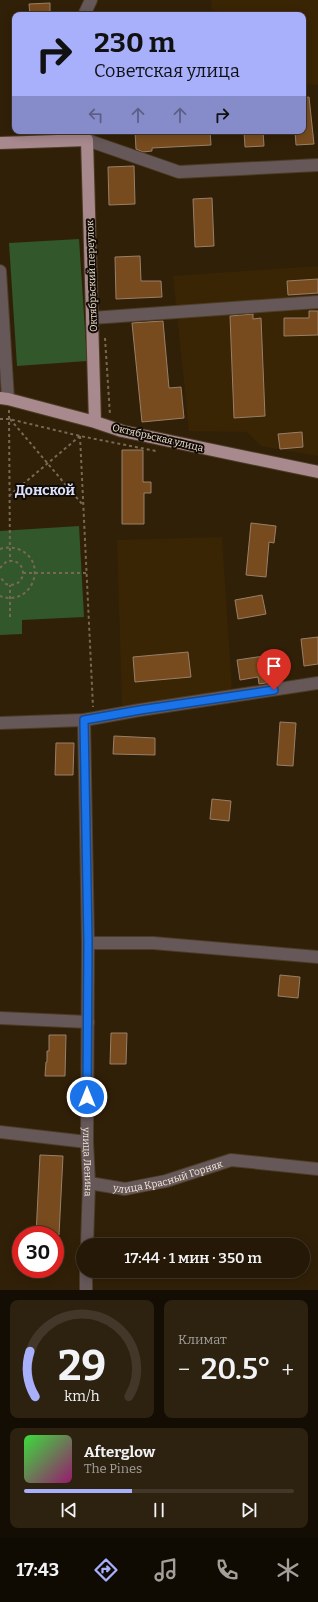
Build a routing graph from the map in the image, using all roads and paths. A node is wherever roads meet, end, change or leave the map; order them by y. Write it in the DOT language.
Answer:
graph roads {
  1 [pos="91,0"];
  2 [pos="85,12"];
  3 [pos="87,135"];
  4 [pos="0,144"];
  5 [pos="318,165"];
  6 [pos="0,271"];
  7 [pos="318,302"];
  8 [pos="98,317"];
  9 [pos="4,398"];
  10 [pos="0,419"];
  11 [pos="9,419"];
  12 [pos="95,422"];
  13 [pos="122,430"];
  14 [pos="80,436"];
  15 [pos="122,444"];
  16 [pos="156,451"];
  17 [pos="48,464"];
  18 [pos="318,472"];
  19 [pos="9,496"];
  20 [pos="83,505"];
  21 [pos="9,547"];
  22 [pos="0,549"];
  23 [pos="10,561"];
  24 [pos="0,568"];
  25 [pos="23,573"];
  26 [pos="35,573"];
  27 [pos="87,573"];
  28 [pos="0,577"];
  29 [pos="10,585"];
  30 [pos="0,596"];
  31 [pos="10,598"];
  32 [pos="10,617"];
  33 [pos="318,683"];
  34 [pos="89,719"];
  35 [pos="0,723"];
  36 [pos="88,943"];
  37 [pos="318,957"];
  38 [pos="0,1018"];
  39 [pos="88,1022"];
  40 [pos="0,1132"];
  41 [pos="87,1142"];
  42 [pos="318,1169"];
  43 [pos="89,1183"];
  44 [pos="87,1238"];
  45 [pos="86,1278"];
  46 [pos="86,1290"];
  1 -- 2 [label="street"];
  3 -- 4 [label="main road"];
  3 -- 5 [label="street"];
  3 -- 8 [label="main road, Октябрьский переулок"];
  6 -- 9 [label="street"];
  7 -- 8 [label="street"];
  8 -- 12 [label="main road, Октябрьский переулок"];
  8 -- 13 [label="path"];
  9 -- 11 [label="path"];
  9 -- 12 [label="main road, Октябрьская улица"];
  10 -- 11 [label="path"];
  11 -- 14 [label="path"];
  11 -- 17 [label="path"];
  11 -- 19 [label="path"];
  12 -- 13 [label="main road, Октябрьская улица"];
  13 -- 15 [label="path"];
  13 -- 18 [label="main road, Октябрьская улица"];
  14 -- 15 [label="path"];
  14 -- 17 [label="path"];
  14 -- 20 [label="path"];
  15 -- 16 [label="path"];
  17 -- 19 [label="path"];
  17 -- 20 [label="path"];
  19 -- 21 [label="path"];
  20 -- 27 [label="path"];
  21 -- 22 [label="path"];
  21 -- 23 [label="path"];
  21 -- 26 [label="path"];
  23 -- 24 [label="path"];
  23 -- 25 [label="path"];
  25 -- 26 [label="path"];
  25 -- 29 [label="path"];
  26 -- 27 [label="path"];
  26 -- 31 [label="path"];
  27 -- 34 [label="path"];
  28 -- 29 [label="path"];
  29 -- 31 [label="path"];
  30 -- 31 [label="path"];
  31 -- 32 [label="path"];
  33 -- 34 [label="street"];
  34 -- 35 [label="street"];
  34 -- 36 [label="street, улица Ленина"];
  36 -- 37 [label="street"];
  36 -- 39 [label="street, улица Ленина"];
  38 -- 39 [label="street"];
  39 -- 41 [label="street, улица Ленина"];
  40 -- 41 [label="street"];
  41 -- 43 [label="street, улица Ленина"];
  42 -- 43 [label="street, улица Красный Горняк"];
  43 -- 44 [label="street, улица Ленина"];
  45 -- 46 [label="street"];
}
